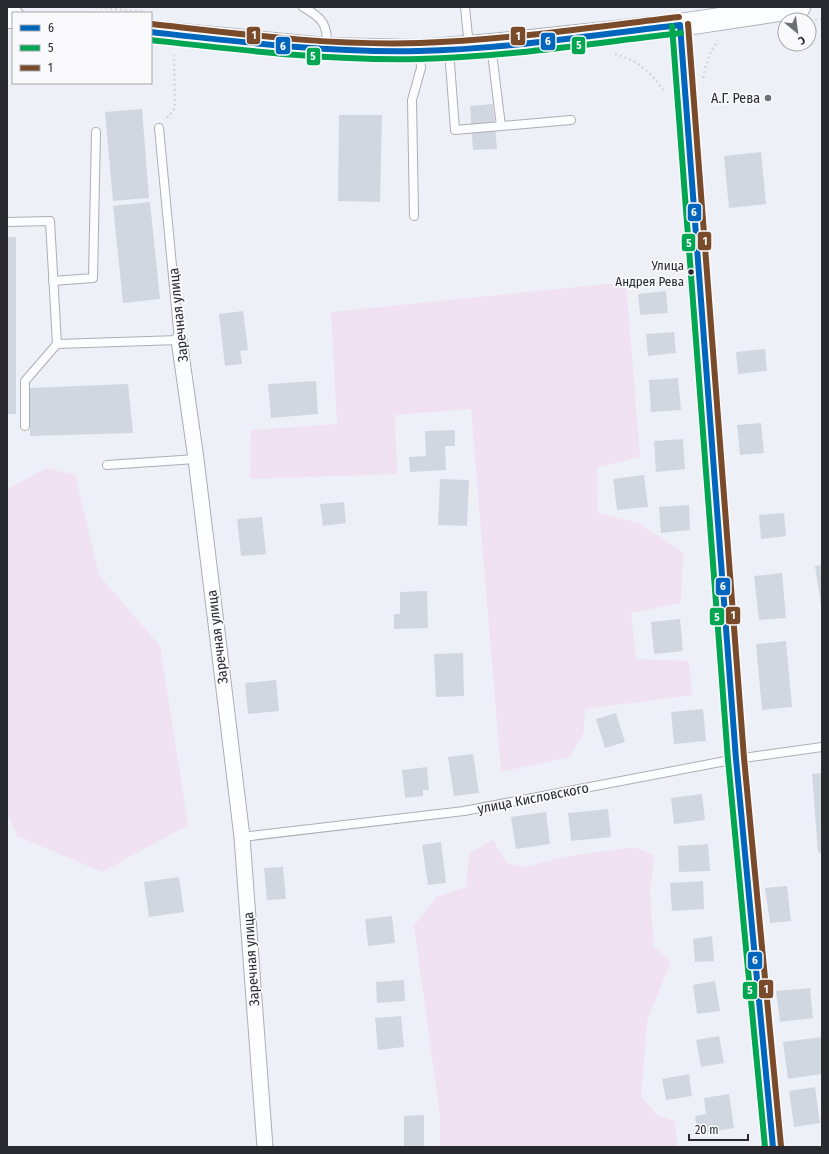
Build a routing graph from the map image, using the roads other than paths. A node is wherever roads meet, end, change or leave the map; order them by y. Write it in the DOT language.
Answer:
graph roads {
  1 [pos="303,7"];
  2 [pos="465,7"];
  3 [pos="798,7"];
  4 [pos="152,22"];
  5 [pos="680,25"];
  6 [pos="491,45"];
  7 [pos="459,48"];
  8 [pos="327,49"];
  9 [pos="420,51"];
  10 [pos="571,120"];
  11 [pos="501,126"];
  12 [pos="159,128"];
  13 [pos="96,132"];
  14 [pos="414,216"];
  15 [pos="7,222"];
  16 [pos="53,281"];
  17 [pos="179,340"];
  18 [pos="57,344"];
  19 [pos="24,426"];
  20 [pos="196,460"];
  21 [pos="107,464"];
  22 [pos="822,747"];
  23 [pos="736,759"];
  24 [pos="242,837"];
  25 [pos="266,1147"];
  26 [pos="774,1147"];
  1 -- 8 [label="lane"];
  2 -- 7 [label="lane"];
  3 -- 5 [label="main road"];
  4 -- 8 [label="main road"];
  5 -- 6 [label="main road"];
  5 -- 23 [label="street"];
  6 -- 7 [label="main road"];
  6 -- 11 [label="lane"];
  7 -- 9 [label="main road"];
  7 -- 11 [label="lane"];
  8 -- 9 [label="main road"];
  9 -- 14 [label="lane"];
  10 -- 11 [label="lane"];
  12 -- 17 [label="lane, Заречная улица"];
  13 -- 16 [label="lane"];
  15 -- 16 [label="lane"];
  16 -- 18 [label="lane"];
  17 -- 18 [label="lane"];
  17 -- 20 [label="street, Заречная улица"];
  18 -- 19 [label="lane"];
  20 -- 21 [label="lane"];
  20 -- 24 [label="street, Заречная улица"];
  22 -- 23 [label="lane, улица Кисловского"];
  23 -- 24 [label="lane, улица Кисловского"];
  23 -- 26 [label="street"];
  24 -- 25 [label="street, Заречная улица"];
}
